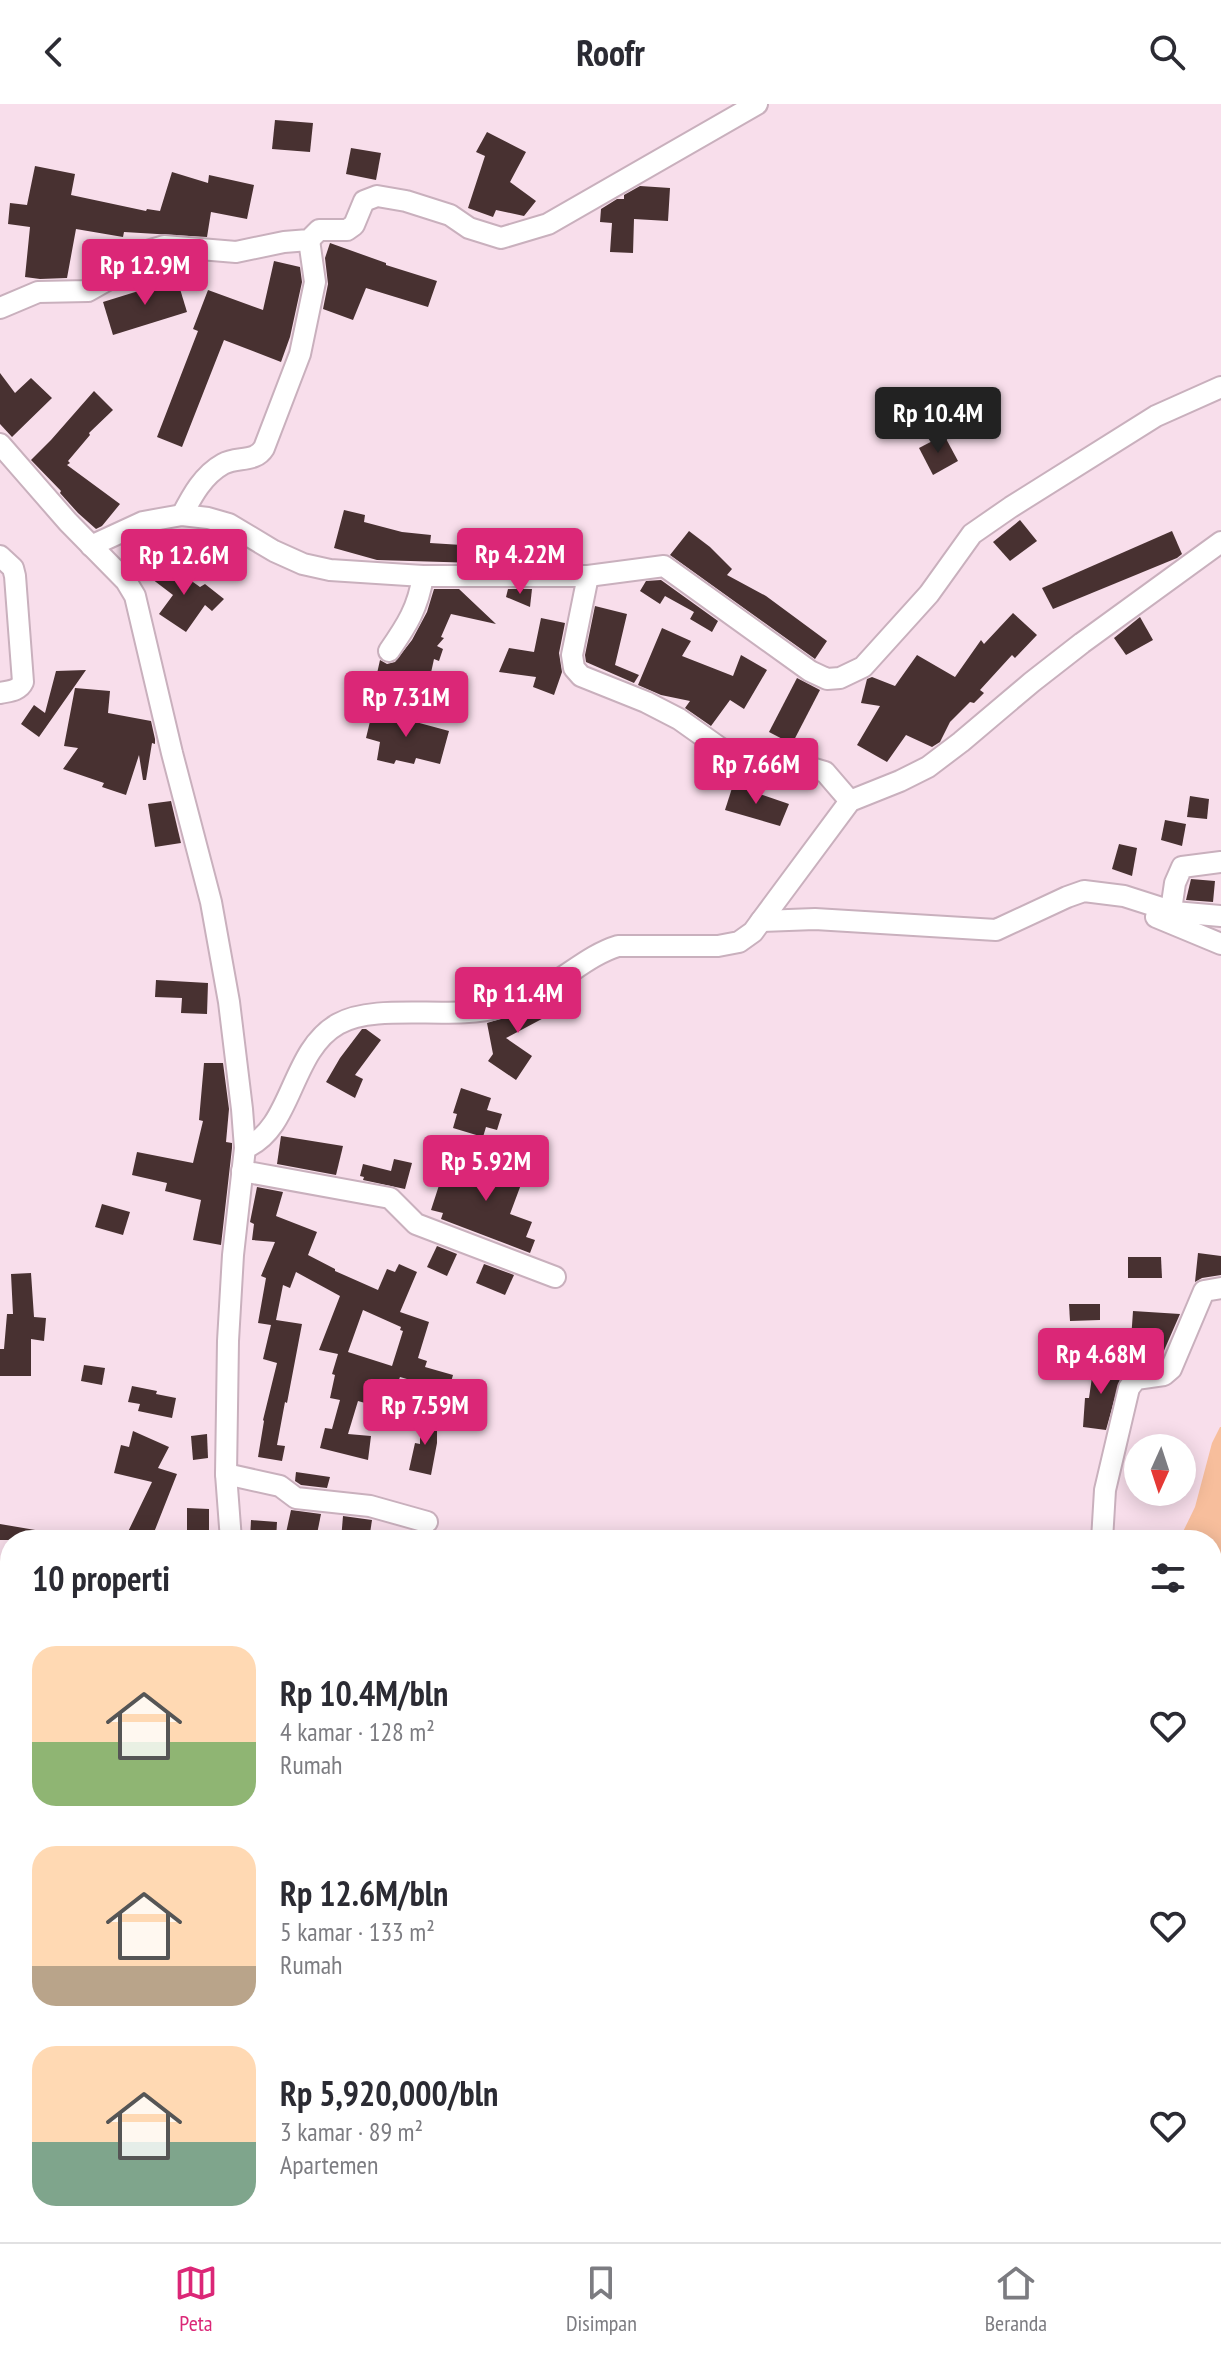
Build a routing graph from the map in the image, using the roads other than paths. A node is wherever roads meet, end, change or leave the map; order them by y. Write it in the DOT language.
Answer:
graph roads {
  1 [pos="757,104"];
  2 [pos="309,240"];
  3 [pos="0,308"];
  4 [pos="1221,387"];
  5 [pos="1,448"];
  6 [pos="182,515"];
  7 [pos="1221,542"];
  8 [pos="91,546"];
  9 [pos="0,556"];
  10 [pos="423,576"];
  11 [pos="588,576"];
  12 [pos="389,651"];
  13 [pos="0,693"];
  14 [pos="850,801"];
  15 [pos="1221,862"];
  16 [pos="1075,893"];
  17 [pos="1171,910"];
  18 [pos="1221,916"];
  19 [pos="761,921"];
  20 [pos="1221,944"];
  21 [pos="245,1148"];
  22 [pos="242,1171"];
  23 [pos="555,1277"];
  24 [pos="1221,1288"];
  25 [pos="226,1474"];
  26 [pos="427,1522"];
  27 [pos="230,1530"];
  28 [pos="1103,1530"];
  1 -- 2 [label="street"];
  2 -- 3 [label="street"];
  2 -- 6 [label="street"];
  4 -- 11 [label="street"];
  5 -- 8 [label="street"];
  6 -- 8 [label="street"];
  6 -- 10 [label="street"];
  7 -- 14 [label="street"];
  8 -- 21 [label="street"];
  9 -- 13 [label="street"];
  10 -- 11 [label="street"];
  10 -- 12 [label="street"];
  11 -- 14 [label="street"];
  14 -- 19 [label="street"];
  15 -- 17 [label="street"];
  16 -- 17 [label="street"];
  16 -- 19 [label="street"];
  16 -- 20 [label="street"];
  17 -- 18 [label="street"];
  19 -- 21 [label="street"];
  21 -- 22 [label="street"];
  22 -- 23 [label="street"];
  22 -- 25 [label="street"];
  24 -- 28 [label="street"];
  25 -- 26 [label="street"];
  25 -- 27 [label="street"];
}
